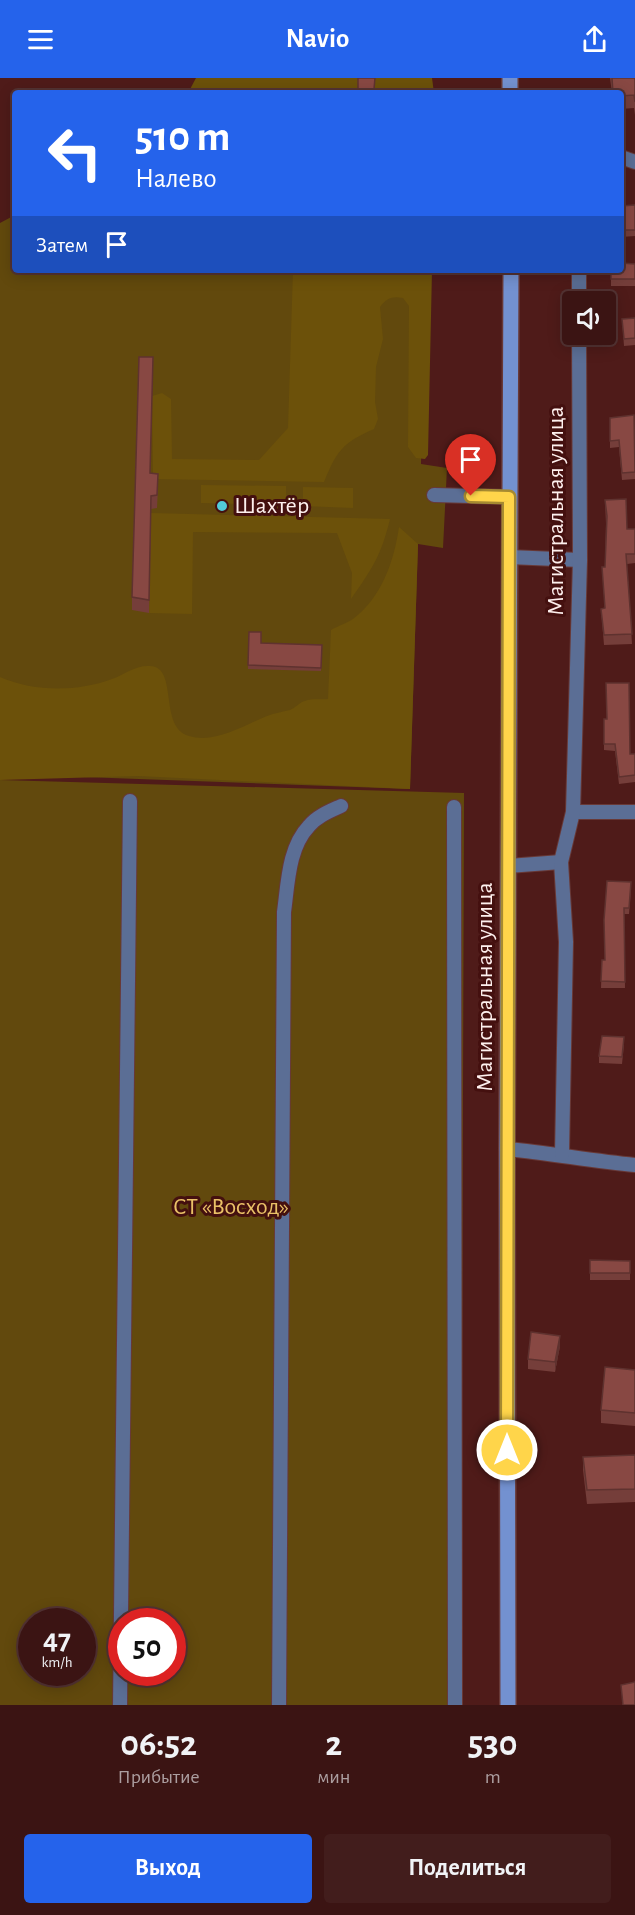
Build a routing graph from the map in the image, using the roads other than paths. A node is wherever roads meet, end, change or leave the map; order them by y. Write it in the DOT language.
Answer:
graph roads {
  1 [pos="511,273"];
  2 [pos="579,273"];
  3 [pos="579,291"];
  4 [pos="579,345"];
  5 [pos="434,495"];
  6 [pos="509,497"];
  7 [pos="509,557"];
  8 [pos="580,560"];
  9 [pos="130,801"];
  10 [pos="341,806"];
  11 [pos="454,807"];
  12 [pos="573,812"];
  13 [pos="635,812"];
  14 [pos="561,862"];
  15 [pos="508,866"];
  16 [pos="507,1149"];
  17 [pos="562,1154"];
  18 [pos="635,1165"];
  19 [pos="120,1705"];
  20 [pos="279,1705"];
  21 [pos="455,1705"];
  22 [pos="508,1705"];
  1 -- 6 [label="main road, Магистральная улица"];
  2 -- 3 [label="street"];
  4 -- 8 [label="street, Магистральная улица"];
  5 -- 6 [label="street"];
  6 -- 7 [label="main road, Магистральная улица"];
  7 -- 8 [label="street"];
  7 -- 15 [label="main road, Магистральная улица"];
  8 -- 12 [label="street, Магистральная улица"];
  9 -- 19 [label="street"];
  10 -- 20 [label="street"];
  11 -- 21 [label="street"];
  12 -- 13 [label="street"];
  12 -- 14 [label="street, Магистральная улица"];
  14 -- 15 [label="street"];
  14 -- 17 [label="street, Магистральная улица"];
  15 -- 16 [label="main road, Магистральная улица"];
  16 -- 17 [label="street"];
  16 -- 22 [label="main road, Магистральная улица"];
  17 -- 18 [label="street"];
}
